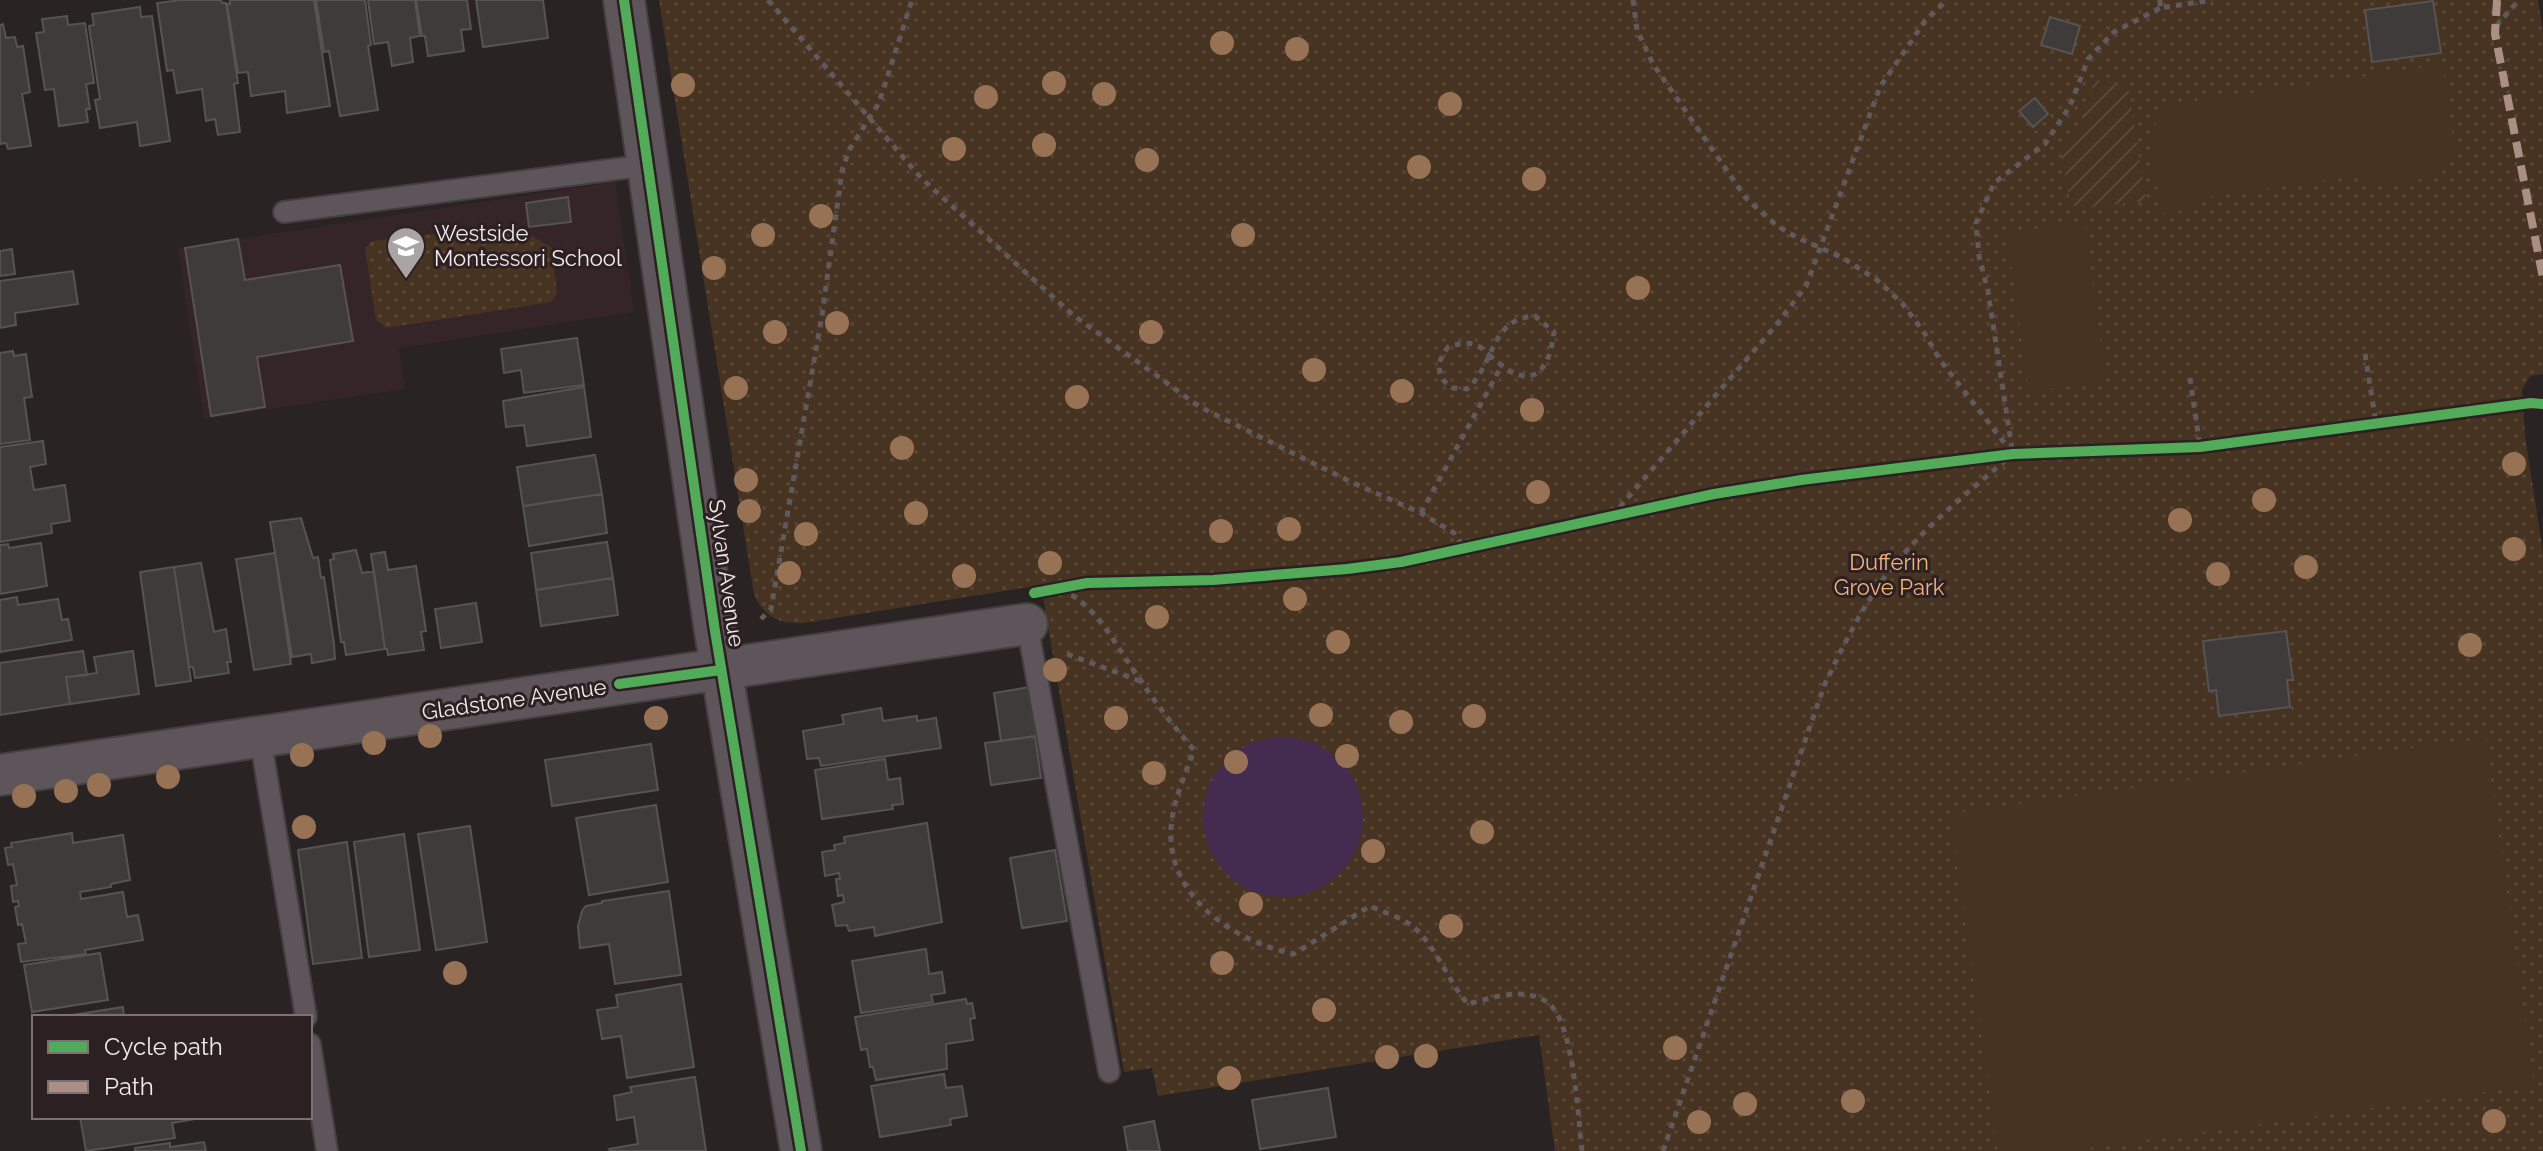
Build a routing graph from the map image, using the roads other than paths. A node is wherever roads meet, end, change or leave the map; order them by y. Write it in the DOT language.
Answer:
graph roads {
  1 [pos="624,0"];
  2 [pos="648,165"];
  3 [pos="284,212"];
  4 [pos="1027,624"];
  5 [pos="721,670"];
  6 [pos="260,736"];
  7 [pos="0,775"];
  8 [pos="306,1015"];
  9 [pos="312,1057"];
  10 [pos="1109,1072"];
  11 [pos="327,1151"];
  12 [pos="801,1151"];
  1 -- 2 [label="street, Sylvan Avenue"];
  2 -- 3 [label="lane"];
  2 -- 5 [label="street, Sylvan Avenue"];
  4 -- 5 [label="street, Gladstone Avenue"];
  4 -- 10 [label="lane"];
  5 -- 6 [label="street, Gladstone Avenue"];
  5 -- 12 [label="street, Sylvan Avenue"];
  6 -- 7 [label="street, Gladstone Avenue"];
  6 -- 8 [label="lane"];
  9 -- 11 [label="lane"];
}
